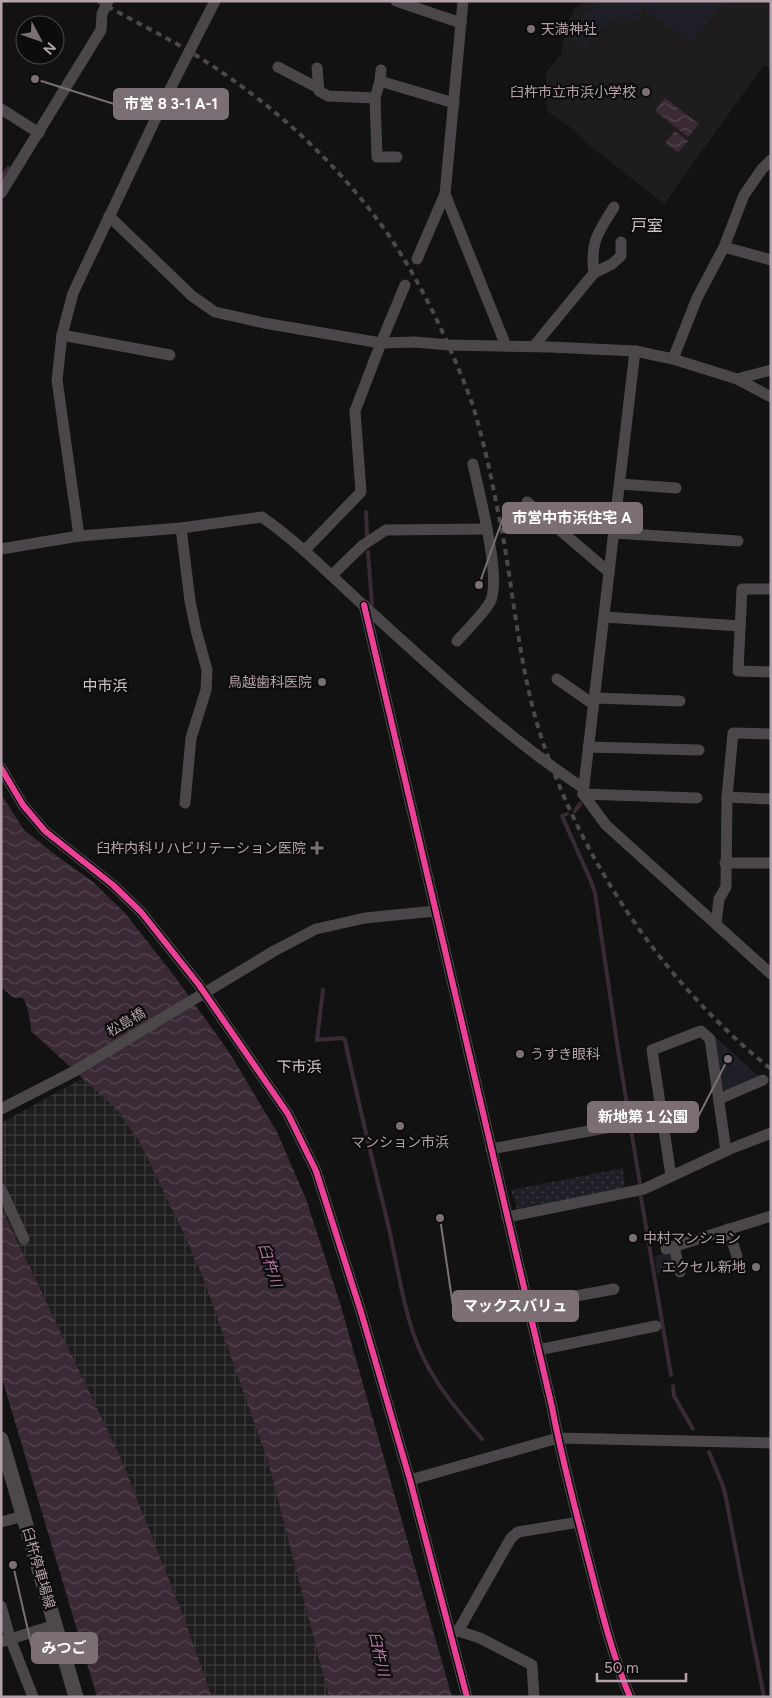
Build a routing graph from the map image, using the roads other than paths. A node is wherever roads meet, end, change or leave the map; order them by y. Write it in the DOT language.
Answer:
graph roads {
  1 [pos="108,1"];
  2 [pos="215,1"];
  3 [pos="396,1"];
  4 [pos="463,1"];
  5 [pos="461,23"];
  6 [pos="278,68"];
  7 [pos="317,68"];
  8 [pos="318,88"];
  9 [pos="375,98"];
  10 [pos="454,103"];
  11 [pos="1,109"];
  12 [pos="39,133"];
  13 [pos="397,156"];
  14 [pos="771,160"];
  15 [pos="1,193"];
  16 [pos="445,194"];
  17 [pos="614,207"];
  18 [pos="109,216"];
  19 [pos="621,242"];
  20 [pos="724,247"];
  21 [pos="417,259"];
  22 [pos="771,260"];
  23 [pos="594,273"];
  24 [pos="405,285"];
  25 [pos="62,335"];
  26 [pos="381,343"];
  27 [pos="506,346"];
  28 [pos="534,346"];
  29 [pos="635,351"];
  30 [pos="170,355"];
  31 [pos="673,358"];
  32 [pos="771,370"];
  33 [pos="737,378"];
  34 [pos="771,397"];
  35 [pos="473,464"];
  36 [pos="620,484"];
  37 [pos="676,488"];
  38 [pos="527,502"];
  39 [pos="181,528"];
  40 [pos="487,529"];
  41 [pos="614,533"];
  42 [pos="79,536"];
  43 [pos="738,541"];
  44 [pos="1,549"];
  45 [pos="305,550"];
  46 [pos="609,572"];
  47 [pos="332,576"];
  48 [pos="771,589"];
  49 [pos="364,605"];
  50 [pos="604,617"];
  51 [pos="740,626"];
  52 [pos="457,641"];
  53 [pos="771,672"];
  54 [pos="557,679"];
  55 [pos="594,701"];
  56 [pos="680,701"];
  57 [pos="771,734"];
  58 [pos="588,747"];
  59 [pos="700,750"];
  60 [pos="1,768"];
  61 [pos="583,791"];
  62 [pos="727,797"];
  63 [pos="697,798"];
  64 [pos="771,798"];
  65 [pos="185,803"];
  66 [pos="725,863"];
  67 [pos="771,863"];
  68 [pos="435,911"];
  69 [pos="716,924"];
  70 [pos="771,974"];
  71 [pos="199,995"];
  72 [pos="763,1080"];
  73 [pos="719,1099"];
  74 [pos="1,1110"];
  75 [pos="611,1127"];
  76 [pos="771,1133"];
  77 [pos="491,1149"];
  78 [pos="726,1151"];
  79 [pos="671,1176"];
  80 [pos="1,1189"];
  81 [pos="771,1216"];
  82 [pos="507,1217"];
  83 [pos="728,1229"];
  84 [pos="24,1239"];
  85 [pos="737,1256"];
  86 [pos="680,1272"];
  87 [pos="614,1289"];
  88 [pos="528,1304"];
  89 [pos="656,1326"];
  90 [pos="538,1350"];
  91 [pos="558,1438"];
  92 [pos="1,1439"];
  93 [pos="771,1443"];
  94 [pos="410,1480"];
  95 [pos="24,1516"];
  96 [pos="1,1522"];
  97 [pos="579,1522"];
  98 [pos="1,1606"];
  99 [pos="55,1625"];
  100 [pos="454,1632"];
  101 [pos="6,1640"];
  102 [pos="33,1697"];
  103 [pos="76,1697"];
  104 [pos="467,1697"];
  105 [pos="534,1697"];
  106 [pos="630,1697"];
  1 -- 12 [label="street"];
  2 -- 18 [label="street"];
  3 -- 5 [label="street"];
  4 -- 5 [label="street"];
  5 -- 10 [label="street"];
  6 -- 8 [label="street"];
  7 -- 8 [label="street"];
  8 -- 9 [label="street"];
  9 -- 10 [label="street"];
  9 -- 13 [label="street"];
  10 -- 16 [label="street"];
  11 -- 12 [label="street"];
  12 -- 15 [label="street"];
  14 -- 20 [label="street"];
  16 -- 21 [label="street"];
  16 -- 27 [label="street"];
  17 -- 23 [label="street"];
  18 -- 25 [label="street"];
  18 -- 26 [label="street"];
  19 -- 23 [label="street"];
  20 -- 22 [label="street"];
  20 -- 31 [label="street"];
  23 -- 28 [label="street"];
  24 -- 26 [label="street"];
  25 -- 30 [label="street"];
  25 -- 42 [label="street"];
  26 -- 27 [label="street"];
  26 -- 45 [label="street"];
  27 -- 28 [label="street"];
  28 -- 29 [label="street"];
  29 -- 31 [label="street"];
  29 -- 36 [label="street"];
  31 -- 33 [label="street"];
  32 -- 33 [label="street"];
  33 -- 34 [label="street"];
  35 -- 40 [label="street"];
  36 -- 37 [label="street"];
  36 -- 41 [label="street"];
  38 -- 46 [label="street"];
  39 -- 42 [label="street"];
  39 -- 45 [label="street"];
  39 -- 65 [label="street"];
  40 -- 47 [label="street"];
  40 -- 52 [label="street"];
  41 -- 43 [label="street"];
  41 -- 46 [label="street"];
  42 -- 44 [label="street"];
  45 -- 47 [label="street"];
  46 -- 50 [label="street"];
  47 -- 49 [label="street"];
  48 -- 51 [label="street"];
  49 -- 61 [label="street"];
  49 -- 68 [label="street"];
  50 -- 51 [label="street"];
  50 -- 55 [label="street"];
  51 -- 53 [label="street"];
  54 -- 55 [label="street"];
  55 -- 56 [label="street"];
  55 -- 58 [label="street"];
  57 -- 62 [label="street"];
  58 -- 59 [label="street"];
  58 -- 61 [label="street"];
  60 -- 71 [label="street"];
  61 -- 63 [label="street"];
  61 -- 69 [label="street"];
  62 -- 64 [label="street"];
  62 -- 66 [label="street"];
  66 -- 67 [label="street"];
  66 -- 69 [label="street"];
  68 -- 71 [label="street, 松島橋"];
  68 -- 77 [label="street"];
  69 -- 70 [label="street"];
  71 -- 74 [label="street, 松島橋"];
  71 -- 94 [label="street"];
  72 -- 73 [label="street"];
  73 -- 78 [label="street"];
  73 -- 79 [label="street"];
  75 -- 77 [label="street"];
  76 -- 78 [label="street"];
  77 -- 82 [label="street"];
  78 -- 79 [label="street"];
  79 -- 82 [label="street"];
  80 -- 84 [label="street"];
  81 -- 83 [label="street"];
  82 -- 88 [label="street"];
  83 -- 85 [label="street"];
  83 -- 86 [label="street"];
  87 -- 88 [label="street"];
  88 -- 90 [label="street"];
  89 -- 90 [label="street"];
  90 -- 91 [label="street"];
  91 -- 93 [label="street"];
  91 -- 94 [label="street"];
  91 -- 97 [label="street"];
  92 -- 95 [label="main road, 臼杵停車場線"];
  94 -- 100 [label="street"];
  95 -- 96 [label="street"];
  95 -- 99 [label="main road, 臼杵停車場線"];
  97 -- 100 [label="street"];
  97 -- 106 [label="street"];
  98 -- 101 [label="street"];
  99 -- 101 [label="street"];
  99 -- 103 [label="main road, 臼杵停車場線"];
  100 -- 104 [label="street"];
  100 -- 105 [label="street"];
  101 -- 102 [label="street"];
}
